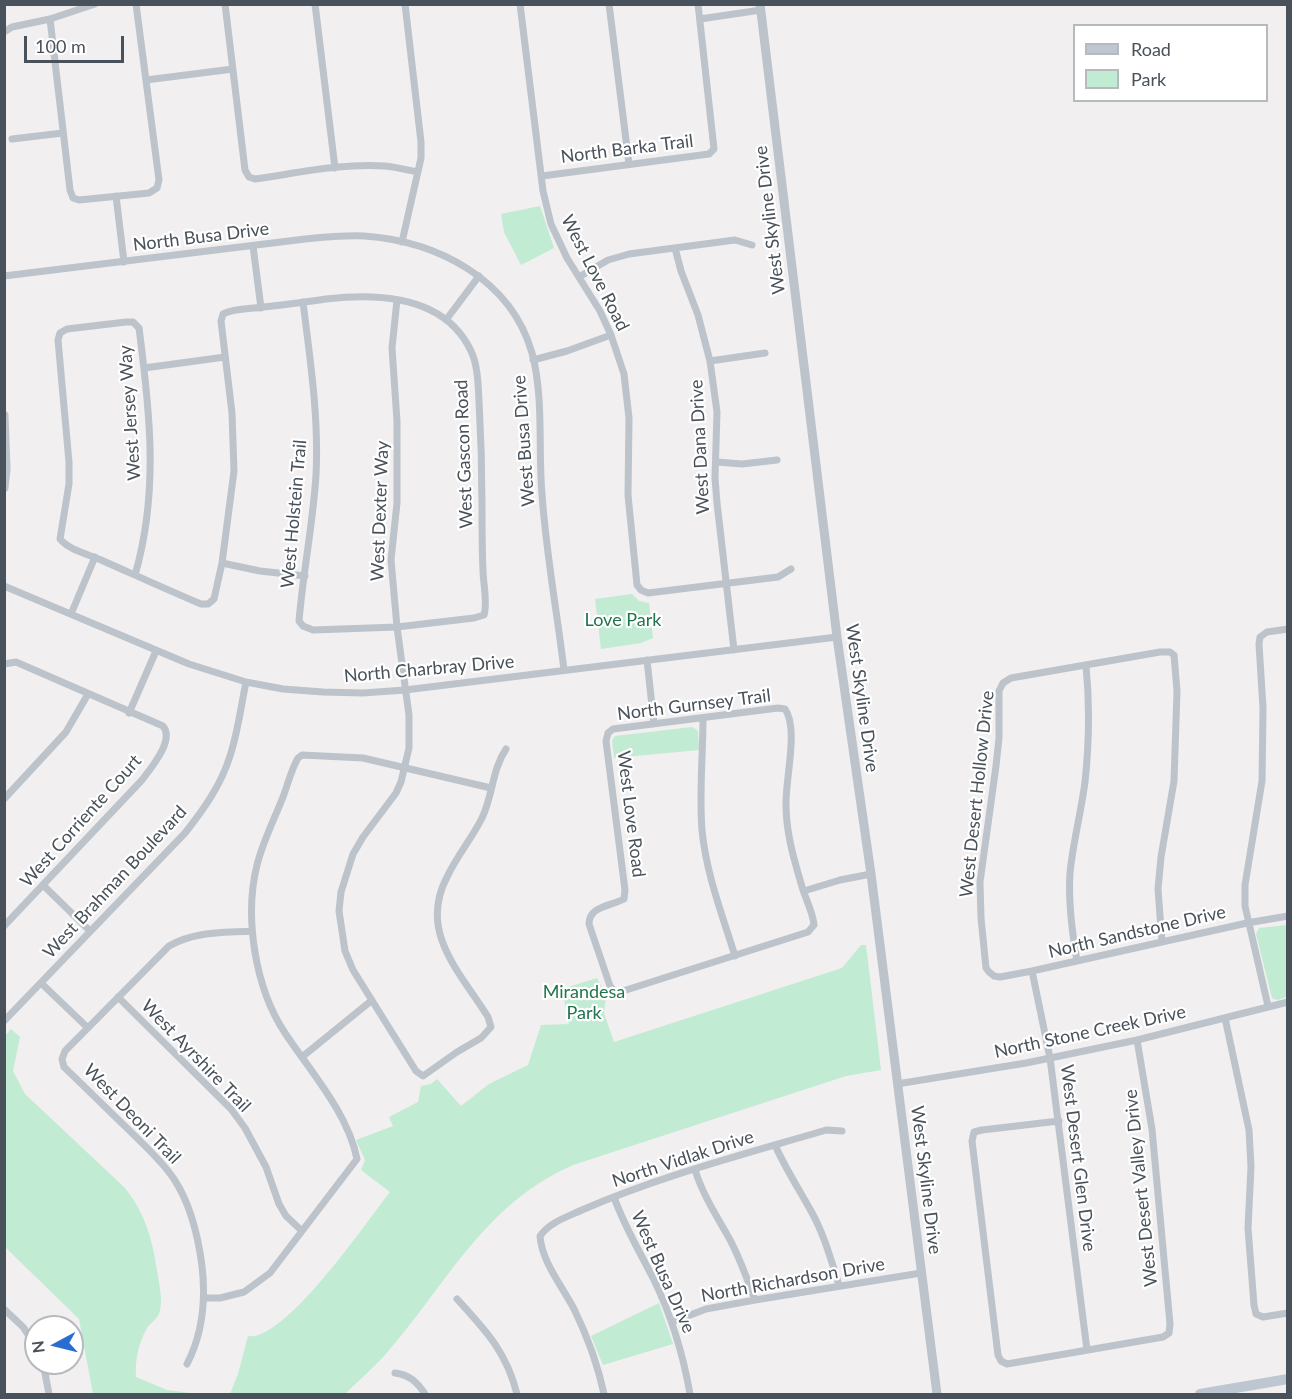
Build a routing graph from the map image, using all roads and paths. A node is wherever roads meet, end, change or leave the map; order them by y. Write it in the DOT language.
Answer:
graph roads {
  1 [pos="95,4"];
  2 [pos="136,4"];
  3 [pos="225,4"];
  4 [pos="315,4"];
  5 [pos="405,4"];
  6 [pos="520,4"];
  7 [pos="609,4"];
  8 [pos="698,4"];
  9 [pos="760,7"];
  10 [pos="50,19"];
  11 [pos="700,19"];
  12 [pos="4,32"];
  13 [pos="233,69"];
  14 [pos="146,80"];
  15 [pos="63,133"];
  16 [pos="12,139"];
  17 [pos="629,164"];
  18 [pos="335,168"];
  19 [pos="417,172"];
  20 [pos="542,176"];
  21 [pos="116,196"];
  22 [pos="402,242"];
  23 [pos="752,245"];
  24 [pos="253,246"];
  25 [pos="675,248"];
  26 [pos="124,262"];
  27 [pos="4,276"];
  28 [pos="479,276"];
  29 [pos="579,277"];
  30 [pos="397,300"];
  31 [pos="303,302"];
  32 [pos="261,308"];
  33 [pos="446,320"];
  34 [pos="611,335"];
  35 [pos="765,353"];
  36 [pos="225,357"];
  37 [pos="533,360"];
  38 [pos="710,361"];
  39 [pos="144,368"];
  40 [pos="4,415"];
  41 [pos="777,460"];
  42 [pos="717,462"];
  43 [pos="4,488"];
  44 [pos="95,557"];
  45 [pos="222,563"];
  46 [pos="791,569"];
  47 [pos="135,575"];
  48 [pos="305,576"];
  49 [pos="726,584"];
  50 [pos="4,586"];
  51 [pos="71,614"];
  52 [pos="397,627"];
  53 [pos="1287,629"];
  54 [pos="837,637"];
  55 [pos="735,650"];
  56 [pos="156,651"];
  57 [pos="647,660"];
  58 [pos="7,663"];
  59 [pos="1086,666"];
  60 [pos="564,670"];
  61 [pos="246,682"];
  62 [pos="405,690"];
  63 [pos="88,694"];
  64 [pos="129,713"];
  65 [pos="703,718"];
  66 [pos="654,724"];
  67 [pos="608,733"];
  68 [pos="506,748"];
  69 [pos="406,766"];
  70 [pos="491,788"];
  71 [pos="4,798"];
  72 [pos="871,874"];
  73 [pos="44,886"];
  74 [pos="804,891"];
  75 [pos="1287,916"];
  76 [pos="1247,923"];
  77 [pos="4,926"];
  78 [pos="90,931"];
  79 [pos="252,931"];
  80 [pos="1162,942"];
  81 [pos="735,956"];
  82 [pos="1077,961"];
  83 [pos="1032,971"];
  84 [pos="994,976"];
  85 [pos="41,983"];
  86 [pos="118,997"];
  87 [pos="371,1001"];
  88 [pos="1287,1002"];
  89 [pos="1268,1006"];
  90 [pos="1226,1018"];
  91 [pos="4,1021"];
  92 [pos="88,1028"];
  93 [pos="1137,1040"];
  94 [pos="302,1057"];
  95 [pos="1050,1058"];
  96 [pos="897,1084"];
  97 [pos="1059,1121"];
  98 [pos="842,1131"];
  99 [pos="775,1145"];
  100 [pos="695,1170"];
  101 [pos="614,1197"];
  102 [pos="302,1231"];
  103 [pos="921,1273"];
  104 [pos="839,1285"];
  105 [pos="204,1298"];
  106 [pos="458,1299"];
  107 [pos="755,1300"];
  108 [pos="4,1309"];
  109 [pos="1287,1313"];
  110 [pos="672,1322"];
  111 [pos="24,1328"];
  112 [pos="1087,1350"];
  113 [pos="187,1364"];
  114 [pos="395,1373"];
  115 [pos="45,1375"];
  116 [pos="1287,1379"];
  117 [pos="49,1395"];
  118 [pos="425,1395"];
  119 [pos="517,1395"];
  120 [pos="604,1395"];
  121 [pos="690,1395"];
  122 [pos="937,1395"];
  123 [pos="1200,1395"];
  1 -- 10 [label="street"];
  2 -- 14 [label="street"];
  3 -- 13 [label="street"];
  4 -- 18 [label="street"];
  5 -- 19 [label="street"];
  6 -- 20 [label="street, West Love Road"];
  7 -- 17 [label="street"];
  8 -- 11 [label="street"];
  9 -- 11 [label="street"];
  9 -- 54 [label="street, West Skyline Drive"];
  10 -- 12 [label="street"];
  10 -- 15 [label="street"];
  11 -- 17 [label="street, North Barka Trail"];
  13 -- 14 [label="street"];
  13 -- 18 [label="street"];
  14 -- 21 [label="street"];
  15 -- 16 [label="street"];
  15 -- 21 [label="street"];
  17 -- 20 [label="street, North Barka Trail"];
  18 -- 19 [label="street"];
  19 -- 22 [label="street"];
  20 -- 29 [label="street, West Love Road"];
  21 -- 26 [label="street"];
  22 -- 24 [label="street, North Busa Drive"];
  22 -- 28 [label="street, West Busa Drive"];
  23 -- 25 [label="street"];
  24 -- 26 [label="street, North Busa Drive"];
  24 -- 32 [label="street"];
  25 -- 29 [label="street"];
  25 -- 38 [label="street, West Dana Drive"];
  26 -- 27 [label="street, North Busa Drive"];
  28 -- 33 [label="street"];
  28 -- 37 [label="street, West Busa Drive"];
  29 -- 34 [label="street, West Love Road"];
  30 -- 31 [label="street"];
  30 -- 33 [label="street"];
  30 -- 52 [label="street, West Dexter Way"];
  31 -- 32 [label="street"];
  31 -- 48 [label="street, West Holstein Trail"];
  32 -- 36 [label="street"];
  33 -- 52 [label="street, West Gascon Road"];
  34 -- 37 [label="street"];
  34 -- 49 [label="street, West Love Road"];
  35 -- 38 [label="street"];
  36 -- 39 [label="street"];
  36 -- 45 [label="street"];
  37 -- 60 [label="street, West Busa Drive"];
  38 -- 42 [label="street, West Dana Drive"];
  39 -- 44 [label="street, West Jersey Way"];
  39 -- 47 [label="street, West Jersey Way"];
  40 -- 43 [label="street"];
  41 -- 42 [label="street"];
  42 -- 49 [label="street, West Dana Drive"];
  44 -- 47 [label="street"];
  44 -- 51 [label="street"];
  45 -- 47 [label="street"];
  45 -- 48 [label="street"];
  46 -- 49 [label="street"];
  48 -- 52 [label="street, West Holstein Trail"];
  49 -- 55 [label="street, West Dana Drive"];
  50 -- 51 [label="street, North Charbray Drive"];
  51 -- 56 [label="street, North Charbray Drive"];
  52 -- 62 [label="street, West Dexter Way"];
  53 -- 76 [label="street"];
  54 -- 55 [label="street, North Charbray Drive"];
  54 -- 72 [label="street, West Skyline Drive"];
  55 -- 57 [label="street, North Charbray Drive"];
  56 -- 61 [label="street, North Charbray Drive"];
  56 -- 64 [label="street"];
  57 -- 60 [label="street, North Charbray Drive"];
  57 -- 66 [label="street"];
  58 -- 63 [label="street"];
  59 -- 80 [label="street"];
  59 -- 82 [label="street"];
  59 -- 84 [label="street, West Desert Hollow Drive"];
  60 -- 62 [label="street, North Charbray Drive"];
  61 -- 62 [label="street, North Charbray Drive"];
  61 -- 78 [label="street, West Brahman Boulevard"];
  62 -- 69 [label="street, West Dexter Way"];
  63 -- 64 [label="street"];
  63 -- 71 [label="street"];
  64 -- 73 [label="street, West Corriente Court"];
  65 -- 66 [label="street, North Gurnsey Trail"];
  65 -- 74 [label="street, North Gurnsey Trail"];
  65 -- 81 [label="street"];
  66 -- 67 [label="street, North Gurnsey Trail"];
  67 -- 81 [label="street, West Love Road"];
  68 -- 70 [label="street"];
  69 -- 70 [label="street"];
  69 -- 79 [label="street"];
  69 -- 87 [label="street, West Dexter Way"];
  70 -- 87 [label="street, West Dexter Way"];
  72 -- 74 [label="street"];
  72 -- 96 [label="street, West Skyline Drive"];
  73 -- 77 [label="street, West Corriente Court"];
  73 -- 78 [label="street"];
  74 -- 81 [label="street"];
  75 -- 76 [label="street, North Sandstone Drive"];
  76 -- 80 [label="street, North Sandstone Drive"];
  76 -- 89 [label="street"];
  78 -- 85 [label="street, West Brahman Boulevard"];
  79 -- 86 [label="street"];
  79 -- 94 [label="street"];
  80 -- 82 [label="street, North Sandstone Drive"];
  82 -- 83 [label="street, North Sandstone Drive"];
  83 -- 84 [label="street, North Sandstone Drive"];
  83 -- 95 [label="street, West Desert Glen Drive"];
  85 -- 91 [label="street, West Brahman Boulevard"];
  85 -- 92 [label="street"];
  86 -- 92 [label="street"];
  86 -- 102 [label="street, West Ayrshire Trail"];
  87 -- 94 [label="street"];
  88 -- 89 [label="street, North Stone Creek Drive"];
  89 -- 90 [label="street, North Stone Creek Drive"];
  90 -- 93 [label="street, North Stone Creek Drive"];
  90 -- 109 [label="street"];
  92 -- 105 [label="street, West Deoni Trail"];
  93 -- 95 [label="street, North Stone Creek Drive"];
  93 -- 112 [label="street, West Desert Valley Drive"];
  94 -- 102 [label="street"];
  95 -- 96 [label="street, North Stone Creek Drive"];
  95 -- 97 [label="street, West Desert Glen Drive"];
  96 -- 103 [label="street, West Skyline Drive"];
  97 -- 112 [label="street, West Desert Glen Drive"];
  97 -- 112 [label="street"];
  98 -- 99 [label="street, North Vidlak Drive"];
  99 -- 100 [label="street, North Vidlak Drive"];
  99 -- 104 [label="street"];
  100 -- 101 [label="street, North Vidlak Drive"];
  100 -- 107 [label="street"];
  101 -- 110 [label="street, West Busa Drive"];
  101 -- 120 [label="street, North Vidlak Drive"];
  102 -- 105 [label="street"];
  103 -- 104 [label="street, North Richardson Drive"];
  103 -- 122 [label="street, West Skyline Drive"];
  104 -- 107 [label="street, North Richardson Drive"];
  105 -- 113 [label="street, West Deoni Trail"];
  106 -- 119 [label="street"];
  107 -- 110 [label="street, North Richardson Drive"];
  108 -- 111 [label="street"];
  110 -- 121 [label="street, West Busa Drive"];
  114 -- 118 [label="street"];
  115 -- 117 [label="street"];
  116 -- 123 [label="main road"];
}
